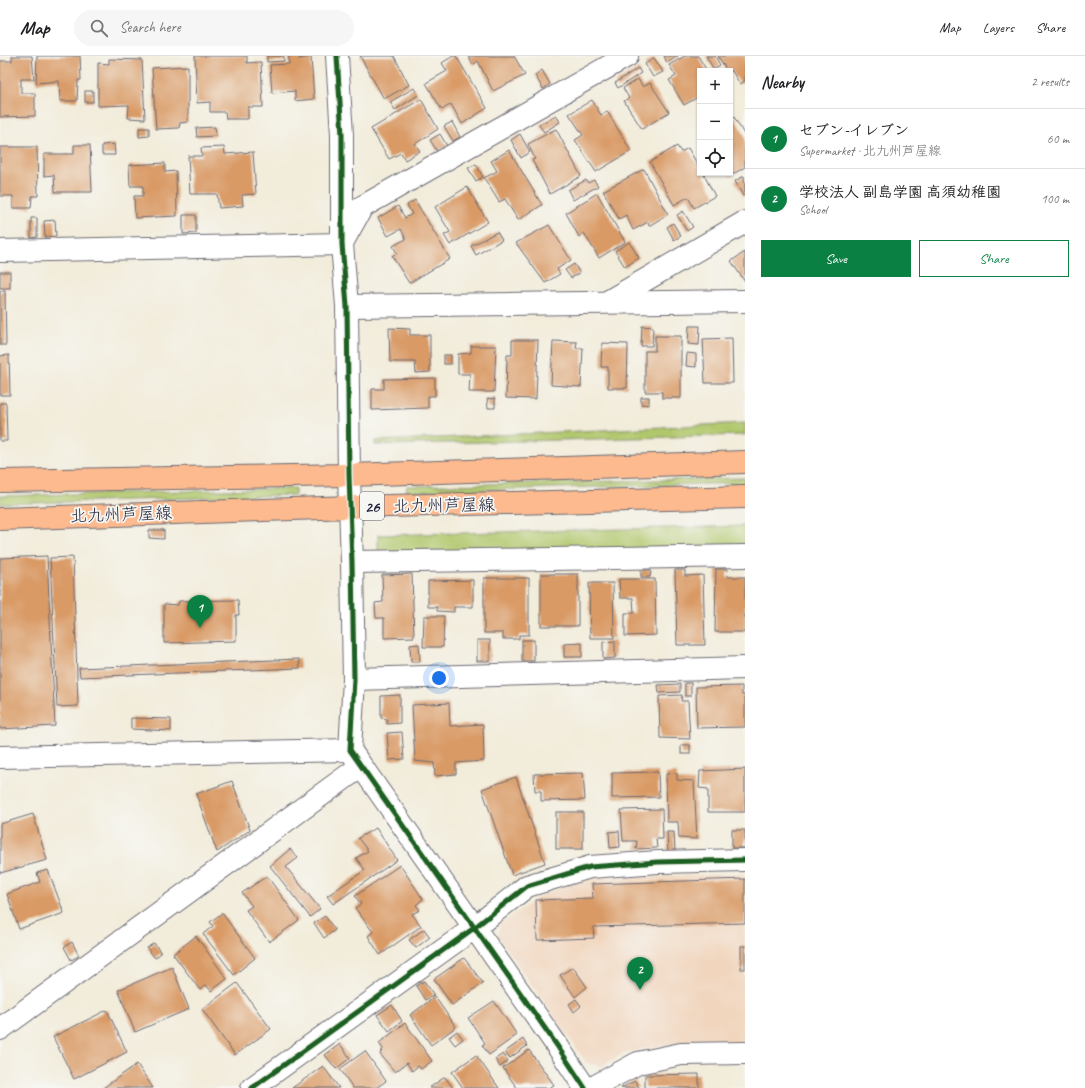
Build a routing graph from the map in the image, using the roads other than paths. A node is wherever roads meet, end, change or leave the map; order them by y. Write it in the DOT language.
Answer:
graph roads {
  1 [pos="337,56"];
  2 [pos="627,56"];
  3 [pos="745,222"];
  4 [pos="342,244"];
  5 [pos="0,251"];
  6 [pos="745,301"];
  7 [pos="608,302"];
  8 [pos="347,306"];
  9 [pos="745,462"];
  10 [pos="349,475"];
  11 [pos="0,481"];
  12 [pos="745,497"];
  13 [pos="351,507"];
  14 [pos="0,519"];
  15 [pos="745,556"];
  16 [pos="352,562"];
  17 [pos="745,668"];
  18 [pos="354,679"];
  19 [pos="0,757"];
  20 [pos="356,758"];
  21 [pos="745,860"];
  22 [pos="474,928"];
  23 [pos="0,1029"];
  24 [pos="745,1053"];
  25 [pos="252,1088"];
  26 [pos="585,1088"];
  27 [pos="592,1088"];
  1 -- 4 [label="street"];
  2 -- 4 [label="street"];
  3 -- 7 [label="street"];
  4 -- 5 [label="street"];
  4 -- 8 [label="street"];
  6 -- 7 [label="street"];
  7 -- 8 [label="street"];
  8 -- 10 [label="street"];
  9 -- 10 [label="main road, 北九州芦屋線 / 26"];
  10 -- 11 [label="main road, 北九州芦屋線 / 26"];
  10 -- 13 [label="street"];
  12 -- 13 [label="main road, 北九州芦屋線 / 26"];
  13 -- 14 [label="main road, 北九州芦屋線 / 26"];
  13 -- 16 [label="street"];
  15 -- 16 [label="street"];
  16 -- 18 [label="street"];
  17 -- 18 [label="street"];
  18 -- 20 [label="street"];
  19 -- 20 [label="street"];
  20 -- 22 [label="street"];
  20 -- 23 [label="street"];
  21 -- 22 [label="street"];
  22 -- 25 [label="street"];
  22 -- 26 [label="street"];
  24 -- 27 [label="street"];
}
